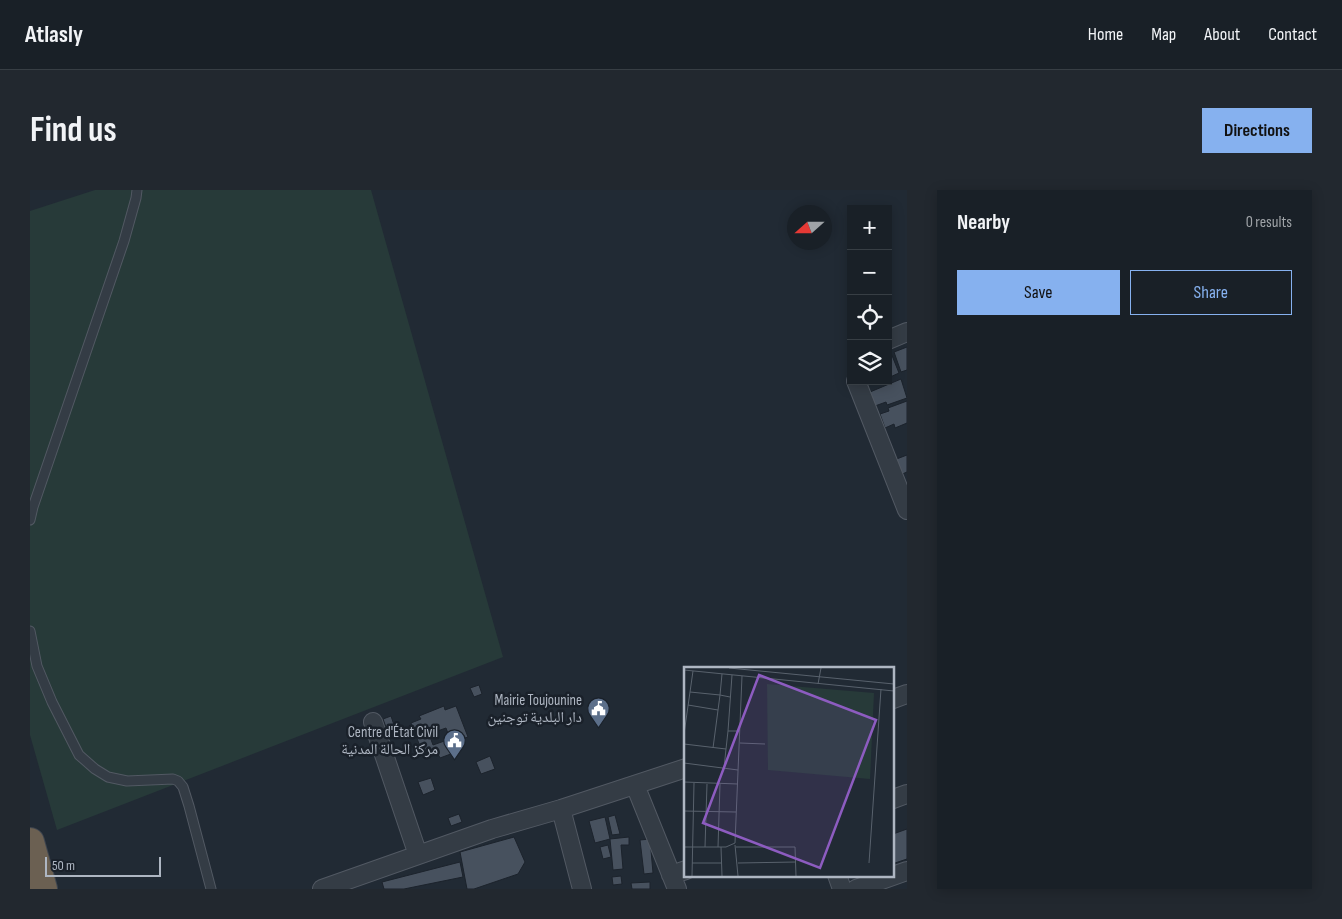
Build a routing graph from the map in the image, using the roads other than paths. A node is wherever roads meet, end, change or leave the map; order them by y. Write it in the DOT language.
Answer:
graph roads {
  1 [pos="137,190"];
  2 [pos="907,332"];
  3 [pos="892,338"];
  4 [pos="858,385"];
  5 [pos="907,510"];
  6 [pos="30,520"];
  7 [pos="30,631"];
  8 [pos="907,694"];
  9 [pos="894,699"];
  10 [pos="374,722"];
  11 [pos="684,769"];
  12 [pos="635,785"];
  13 [pos="907,794"];
  14 [pos="894,799"];
  15 [pos="561,809"];
  16 [pos="30,842"];
  17 [pos="418,855"];
  18 [pos="907,871"];
  19 [pos="837,876"];
  20 [pos="893,876"];
  21 [pos="894,876"];
  22 [pos="678,878"];
  23 [pos="361,882"];
  24 [pos="43,889"];
  25 [pos="211,889"];
  26 [pos="322,889"];
  27 [pos="580,889"];
  28 [pos="842,889"];
  29 [pos="856,889"];
  1 -- 6 [label="lane"];
  2 -- 3 [label="street"];
  4 -- 5 [label="street"];
  7 -- 25 [label="lane"];
  8 -- 9 [label="street"];
  10 -- 17 [label="street"];
  11 -- 12 [label="street"];
  12 -- 15 [label="street"];
  12 -- 22 [label="street"];
  13 -- 14 [label="street"];
  15 -- 17 [label="street"];
  15 -- 27 [label="street"];
  16 -- 24 [label="highway"];
  17 -- 23 [label="street"];
  18 -- 21 [label="street"];
  19 -- 28 [label="street"];
  20 -- 29 [label="street"];
  23 -- 26 [label="street"];
}
